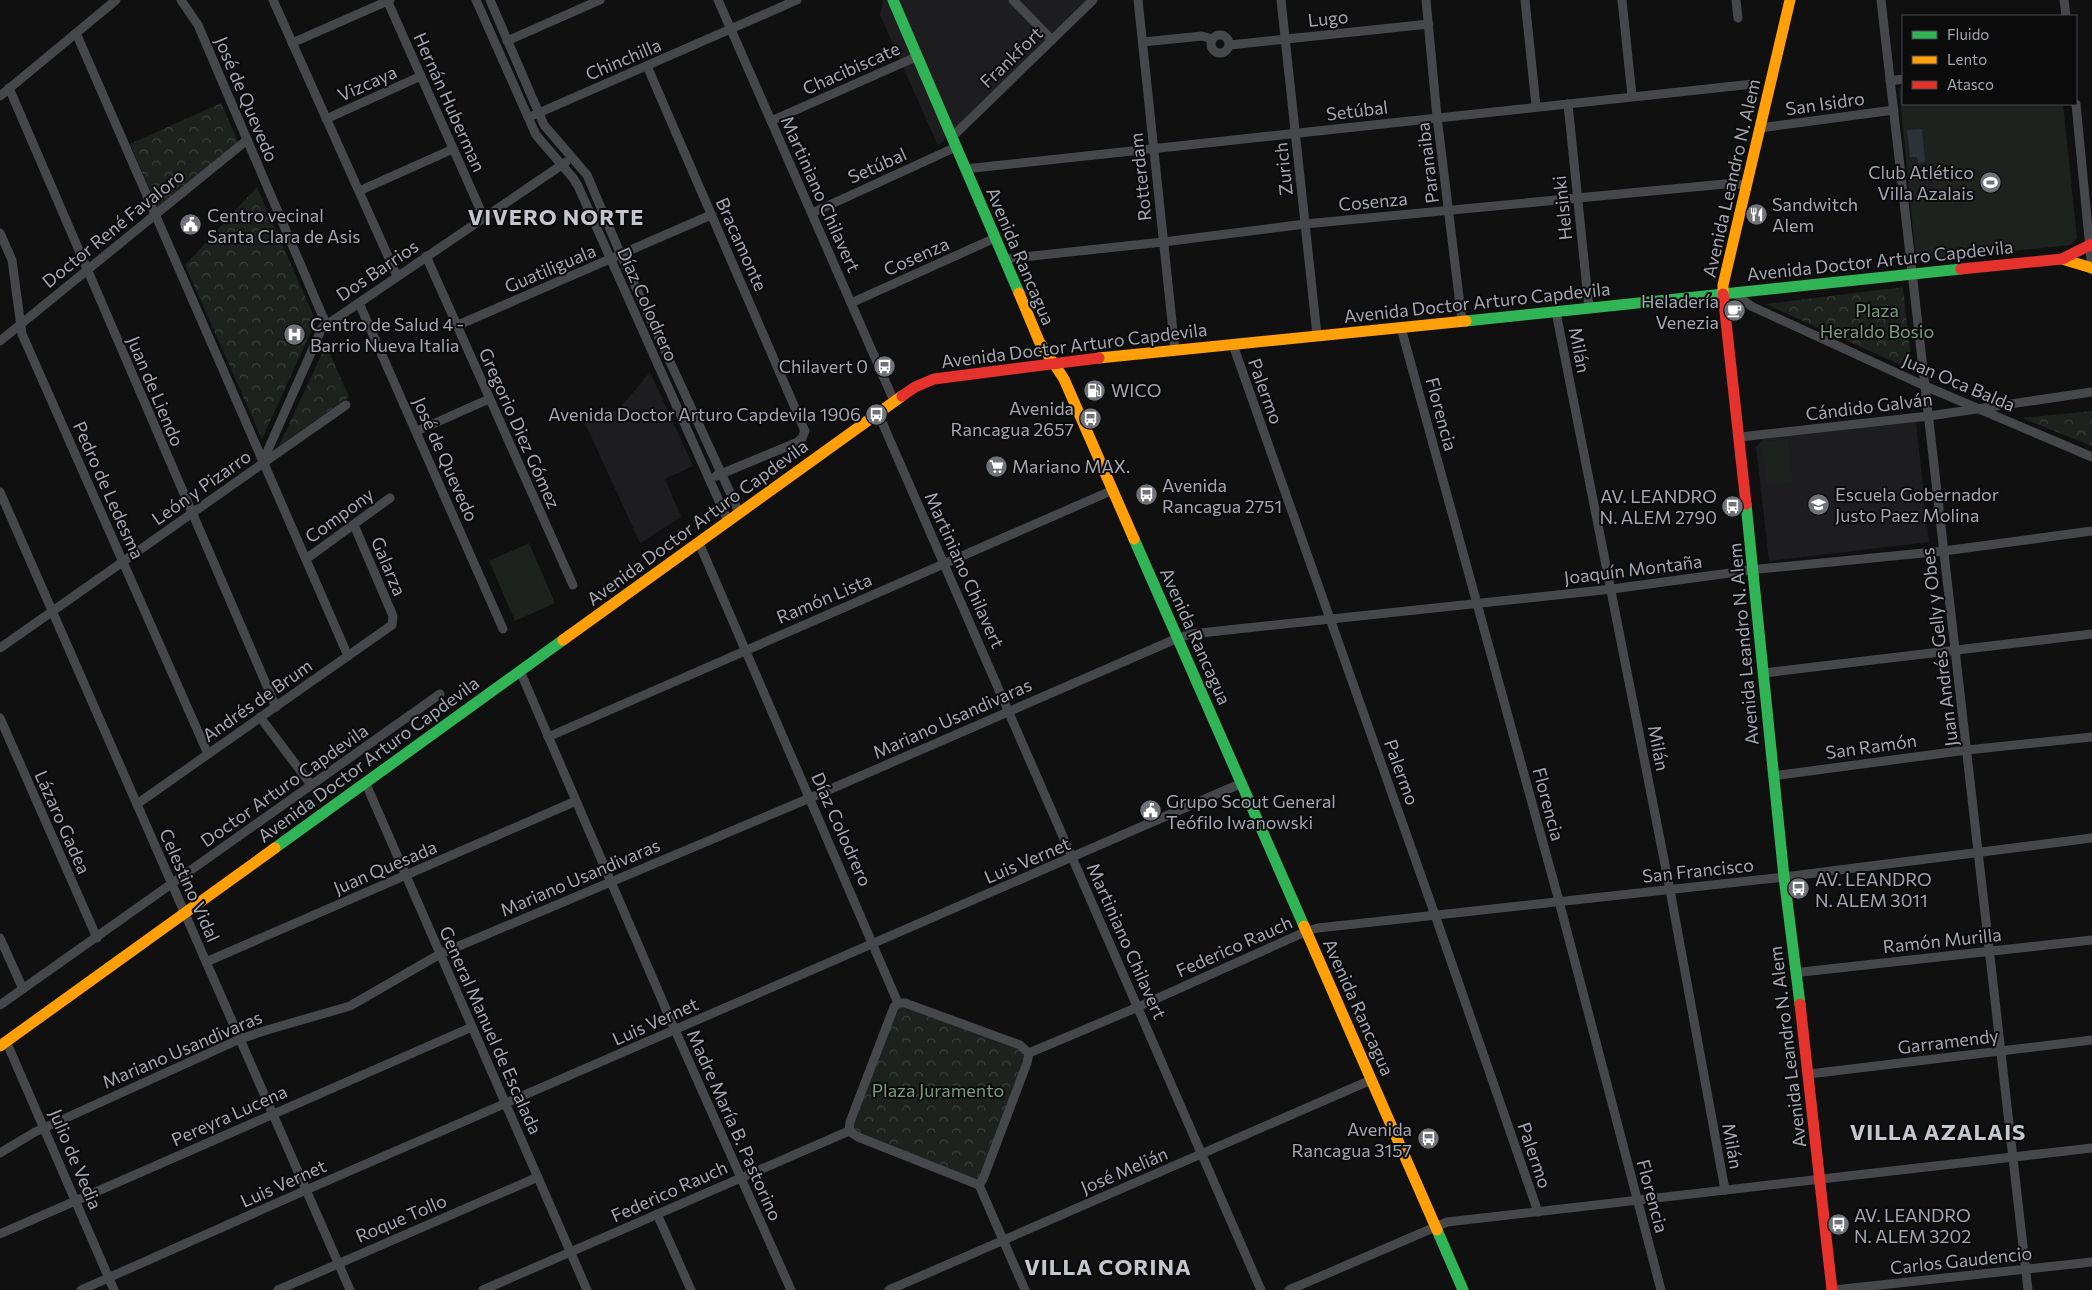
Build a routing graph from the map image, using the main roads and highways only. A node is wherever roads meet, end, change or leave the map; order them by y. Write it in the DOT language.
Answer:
graph roads {
  1 [pos="893,0"];
  2 [pos="1790,0"];
  3 [pos="2090,244"];
  4 [pos="2062,259"];
  5 [pos="2092,269"];
  6 [pos="1729,293"];
  7 [pos="1055,363"];
  8 [pos="3,1044"];
  9 [pos="1463,1290"];
  10 [pos="1833,1290"];
  1 -- 7 [label="main road, Avenida Rancagua"];
  2 -- 6 [label="main road, Avenida Leandro N. Alem"];
  3 -- 4 [label="main road, Avenida Doctor Arturo Capdevila"];
  4 -- 5 [label="main road, Avenida Doctor Arturo Capdevila"];
  4 -- 6 [label="main road, Avenida Doctor Arturo Capdevila"];
  6 -- 7 [label="main road, Avenida Doctor Arturo Capdevila"];
  6 -- 10 [label="main road, Avenida Leandro N. Alem"];
  7 -- 8 [label="main road, Avenida Doctor Arturo Capdevila"];
  7 -- 9 [label="main road, Avenida Rancagua"];
}
